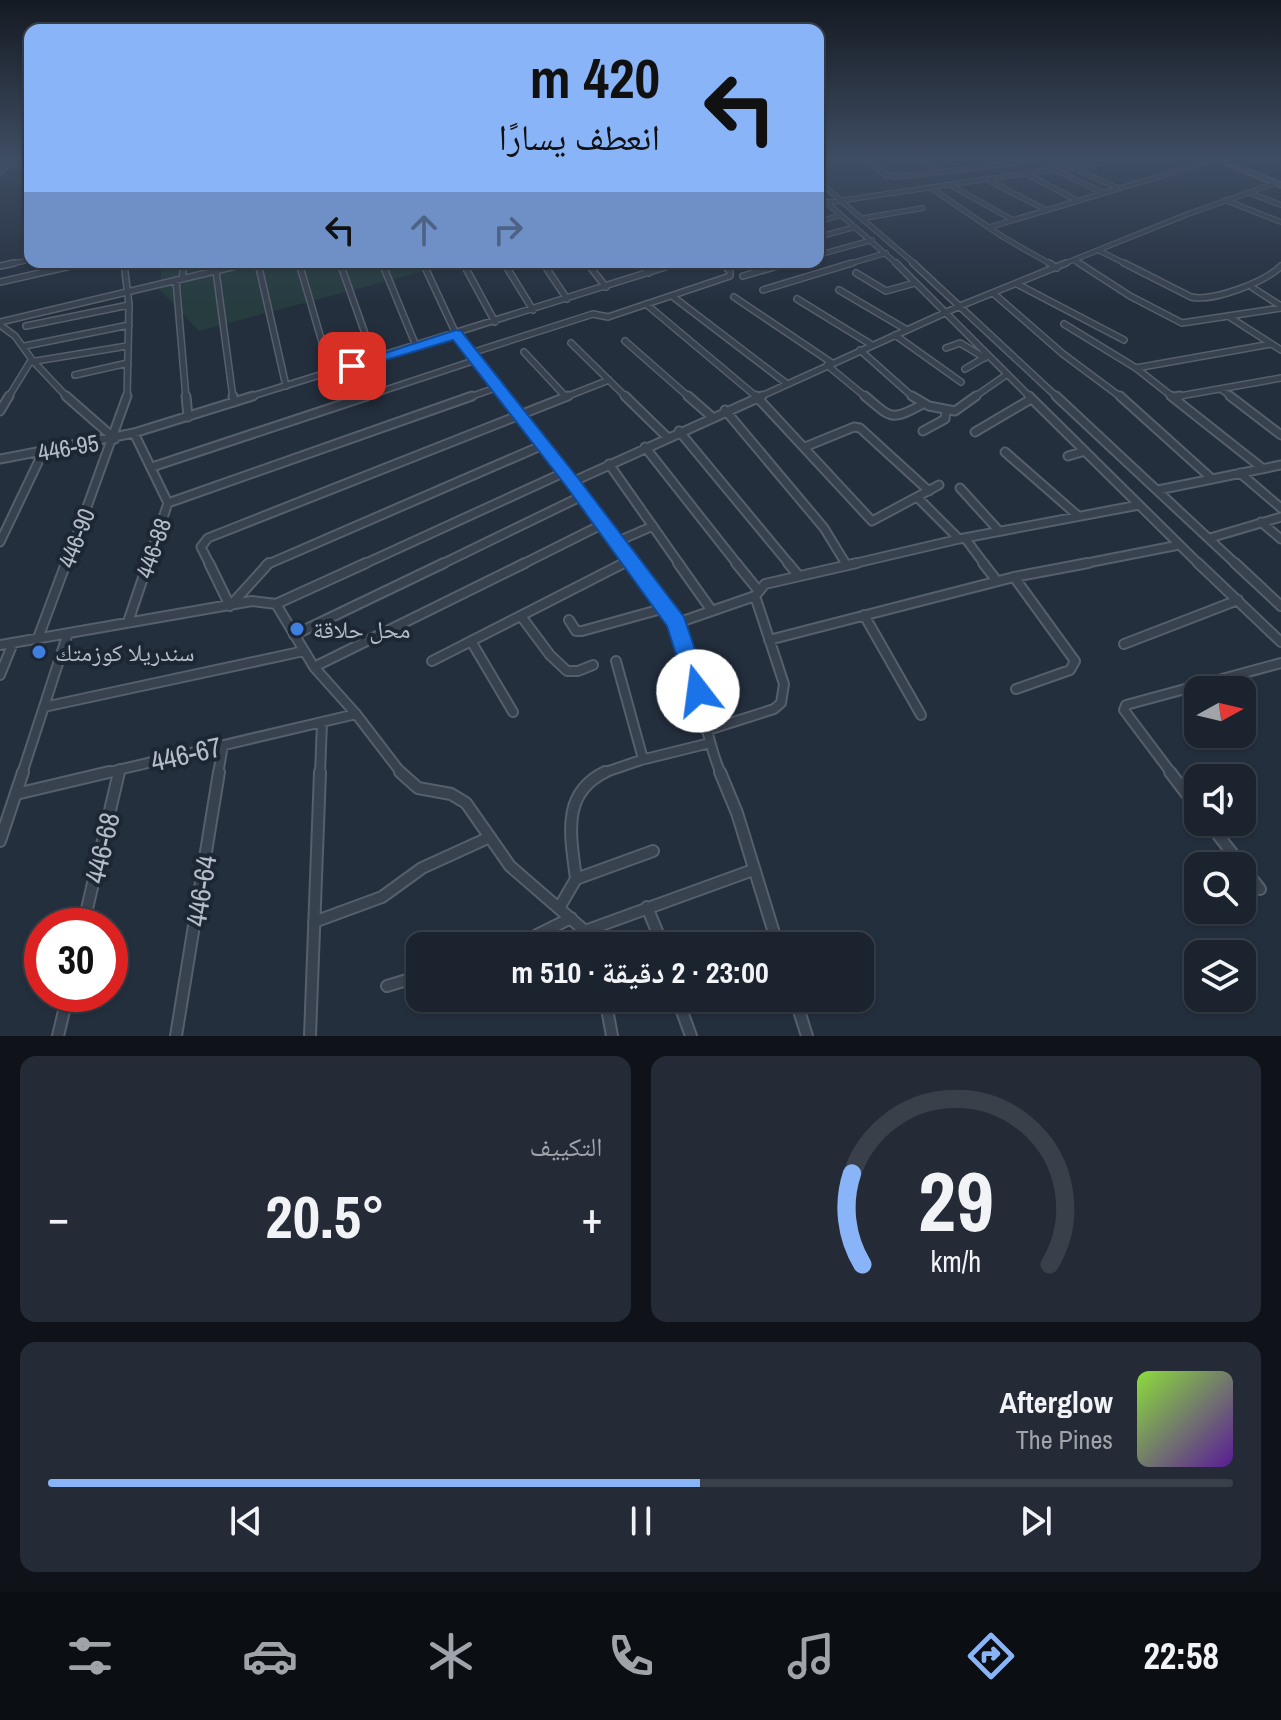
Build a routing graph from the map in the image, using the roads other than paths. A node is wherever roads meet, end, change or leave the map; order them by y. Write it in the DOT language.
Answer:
graph roads {
  1 [pos="833,207"];
  2 [pos="851,207"];
  3 [pos="960,207"];
  4 [pos="990,207"];
  5 [pos="1041,207"];
  6 [pos="1054,207"];
  7 [pos="1207,207"];
  8 [pos="1244,207"];
  9 [pos="923,208"];
  10 [pos="1046,210"];
  11 [pos="841,215"];
  12 [pos="864,218"];
  13 [pos="824,220"];
  14 [pos="1013,220"];
  15 [pos="1281,222"];
  16 [pos="855,227"];
  17 [pos="990,227"];
  18 [pos="824,235"];
  19 [pos="872,240"];
  20 [pos="1100,251"];
  21 [pos="824,253"];
  22 [pos="886,253"];
  23 [pos="24,261"];
  24 [pos="1075,261"];
  25 [pos="0,266"];
  26 [pos="1281,266"];
  27 [pos="63,268"];
  28 [pos="125,268"];
  29 [pos="182,268"];
  30 [pos="229,268"];
  31 [pos="257,268"];
  32 [pos="301,268"];
  33 [pos="342,268"];
  34 [pos="384,268"];
  35 [pos="425,268"];
  36 [pos="465,268"];
  37 [pos="507,268"];
  38 [pos="546,268"];
  39 [pos="591,268"];
  40 [pos="645,268"];
  41 [pos="664,268"];
  42 [pos="726,268"];
  43 [pos="770,268"];
  44 [pos="1057,268"];
  45 [pos="216,271"];
  46 [pos="649,273"];
  47 [pos="856,273"];
  48 [pos="743,276"];
  49 [pos="1278,276"];
  50 [pos="179,280"];
  51 [pos="0,282"];
  52 [pos="915,283"];
  53 [pos="1017,284"];
  54 [pos="606,287"];
  55 [pos="1253,288"];
  56 [pos="763,290"];
  57 [pos="839,290"];
  58 [pos="128,292"];
  59 [pos="993,293"];
  60 [pos="672,296"];
  61 [pos="734,297"];
  62 [pos="567,299"];
  63 [pos="797,299"];
  64 [pos="646,304"];
  65 [pos="129,305"];
  66 [pos="960,306"];
  67 [pos="1281,307"];
  68 [pos="533,310"];
  69 [pos="1271,310"];
  70 [pos="945,312"];
  71 [pos="1228,316"];
  72 [pos="1281,316"];
  73 [pos="495,322"];
  74 [pos="0,323"];
  75 [pos="1064,324"];
  76 [pos="129,325"];
  77 [pos="26,326"];
  78 [pos="907,330"];
  79 [pos="456,334"];
  80 [pos="895,335"];
  81 [pos="1124,340"];
  82 [pos="625,341"];
  83 [pos="571,343"];
  84 [pos="1271,344"];
  85 [pos="872,345"];
  86 [pos="25,346"];
  87 [pos="127,346"];
  88 [pos="416,346"];
  89 [pos="946,348"];
  90 [pos="860,350"];
  91 [pos="1281,350"];
  92 [pos="524,352"];
  93 [pos="986,356"];
  94 [pos="474,357"];
  95 [pos="374,359"];
  96 [pos="33,361"];
  97 [pos="128,363"];
  98 [pos="830,364"];
  99 [pos="1136,368"];
  100 [pos="965,369"];
  101 [pos="331,373"];
  102 [pos="75,375"];
  103 [pos="1006,375"];
  104 [pos="1281,378"];
  105 [pos="609,380"];
  106 [pos="961,382"];
  107 [pos="786,383"];
  108 [pos="286,386"];
  109 [pos="498,387"];
  110 [pos="1221,389"];
  111 [pos="756,396"];
  112 [pos="566,397"];
  113 [pos="1174,397"];
  114 [pos="1031,399"];
  115 [pos="234,402"];
  116 [pos="923,404"];
  117 [pos="725,410"];
  118 [pos="0,411"];
  119 [pos="946,412"];
  120 [pos="520,415"];
  121 [pos="711,416"];
  122 [pos="188,417"];
  123 [pos="679,431"];
  124 [pos="923,431"];
  125 [pos="975,432"];
  126 [pos="134,433"];
  127 [pos="1281,435"];
  128 [pos="667,437"];
  129 [pos="115,439"];
  130 [pos="543,445"];
  131 [pos="645,447"];
  132 [pos="805,447"];
  133 [pos="1085,451"];
  134 [pos="43,452"];
  135 [pos="1005,452"];
  136 [pos="1068,456"];
  137 [pos="0,459"];
  138 [pos="609,464"];
  139 [pos="1281,465"];
  140 [pos="152,467"];
  141 [pos="1262,468"];
  142 [pos="565,472"];
  143 [pos="1240,473"];
  144 [pos="1211,478"];
  145 [pos="572,482"];
  146 [pos="939,485"];
  147 [pos="960,488"];
  148 [pos="1158,490"];
  149 [pos="929,491"];
  150 [pos="582,496"];
  151 [pos="918,498"];
  152 [pos="168,503"];
  153 [pos="1139,505"];
  154 [pos="1281,508"];
  155 [pos="1077,515"];
  156 [pos="1281,517"];
  157 [pos="1261,522"];
  158 [pos="603,524"];
  159 [pos="653,526"];
  160 [pos="999,531"];
  161 [pos="1210,538"];
  162 [pos="962,539"];
  163 [pos="1281,539"];
  164 [pos="0,542"];
  165 [pos="616,542"];
  166 [pos="1179,545"];
  167 [pos="629,560"];
  168 [pos="846,564"];
  169 [pos="798,575"];
  170 [pos="1014,577"];
  171 [pos="997,581"];
  172 [pos="756,593"];
  173 [pos="1238,600"];
  174 [pos="276,604"];
  175 [pos="230,606"];
  176 [pos="1281,606"];
  177 [pos="665,608"];
  178 [pos="712,611"];
  179 [pos="864,615"];
  180 [pos="521,616"];
  181 [pos="569,620"];
  182 [pos="128,622"];
  183 [pos="677,623"];
  184 [pos="68,633"];
  185 [pos="294,635"];
  186 [pos="38,638"];
  187 [pos="769,640"];
  188 [pos="471,641"];
  189 [pos="1281,642"];
  190 [pos="13,643"];
  191 [pos="1124,644"];
  192 [pos="0,645"];
  193 [pos="304,651"];
  194 [pos="432,661"];
  195 [pos="616,661"];
  196 [pos="1281,663"];
  197 [pos="593,665"];
  198 [pos="314,667"];
  199 [pos="0,675"];
  200 [pos="1016,689"];
  201 [pos="44,707"];
  202 [pos="513,712"];
  203 [pos="356,714"];
  204 [pos="921,715"];
  205 [pos="322,722"];
  206 [pos="708,730"];
  207 [pos="710,743"];
  208 [pos="223,745"];
  209 [pos="643,759"];
  210 [pos="120,769"];
  211 [pos="1184,790"];
  212 [pos="16,794"];
  213 [pos="1219,836"];
  214 [pos="490,837"];
  215 [pos="0,841"];
  216 [pos="653,851"];
  217 [pos="753,870"];
  218 [pos="576,879"];
  219 [pos="1260,889"];
  220 [pos="647,907"];
  221 [pos="87,908"];
  222 [pos="559,908"];
  223 [pos="571,918"];
  224 [pos="314,922"];
  225 [pos="585,931"];
  226 [pos="543,932"];
  227 [pos="657,932"];
  228 [pos="773,932"];
  229 [pos="406,980"];
  230 [pos="387,986"];
  231 [pos="64,1012"];
  232 [pos="608,1012"];
  233 [pos="682,1012"];
  234 [pos="799,1012"];
  235 [pos="58,1036"];
  236 [pos="176,1036"];
  237 [pos="310,1036"];
  238 [pos="612,1036"];
  239 [pos="691,1036"];
  240 [pos="807,1036"];
  1 -- 11 [label="street"];
  2 -- 12 [label="street"];
  3 -- 17 [label="street"];
  4 -- 14 [label="street"];
  5 -- 10 [label="street"];
  6 -- 10 [label="street"];
  7 -- 20 [label="street"];
  8 -- 15 [label="street"];
  9 -- 12 [label="street"];
  10 -- 14 [label="street"];
  11 -- 13 [label="street"];
  11 -- 16 [label="street"];
  12 -- 66 [label="street"];
  14 -- 17 [label="street"];
  16 -- 18 [label="street"];
  16 -- 19 [label="street"];
  17 -- 44 [label="street"];
  19 -- 21 [label="street"];
  19 -- 22 [label="street"];
  20 -- 24 [label="street"];
  20 -- 55 [label="street"];
  22 -- 52 [label="street"];
  22 -- 56 [label="street"];
  23 -- 25 [label="street"];
  24 -- 44 [label="street"];
  24 -- 71 [label="street"];
  26 -- 49 [label="street"];
  27 -- 51 [label="street"];
  28 -- 58 [label="street, 446-90"];
  29 -- 50 [label="street"];
  30 -- 45 [label="street"];
  31 -- 108 [label="street"];
  32 -- 101 [label="street"];
  33 -- 95 [label="street"];
  34 -- 88 [label="street"];
  35 -- 79 [label="street"];
  36 -- 73 [label="street"];
  37 -- 68 [label="street"];
  38 -- 62 [label="street"];
  39 -- 54 [label="street"];
  40 -- 46 [label="street"];
  41 -- 46 [label="street, 446-95"];
  42 -- 60 [label="street"];
  43 -- 48 [label="street"];
  44 -- 53 [label="street"];
  45 -- 50 [label="street"];
  45 -- 115 [label="street"];
  46 -- 54 [label="street, 446-95"];
  47 -- 52 [label="street"];
  49 -- 55 [label="street"];
  50 -- 58 [label="street"];
  50 -- 122 [label="street"];
  52 -- 70 [label="street"];
  53 -- 59 [label="street"];
  53 -- 81 [label="street"];
  54 -- 62 [label="street, 446-95"];
  55 -- 67 [label="street"];
  57 -- 78 [label="street"];
  58 -- 65 [label="street, 446-90"];
  58 -- 74 [label="street"];
  59 -- 66 [label="street"];
  59 -- 144 [label="street"];
  60 -- 64 [label="street"];
  60 -- 107 [label="street"];
  61 -- 98 [label="street"];
  62 -- 68 [label="street, 446-95"];
  63 -- 85 [label="street"];
  64 -- 94 [label="street"];
  64 -- 111 [label="street"];
  65 -- 76 [label="street, 446-90"];
  65 -- 77 [label="street"];
  66 -- 70 [label="street"];
  66 -- 148 [label="street"];
  67 -- 69 [label="street"];
  68 -- 73 [label="street, 446-95"];
  69 -- 71 [label="street"];
  69 -- 72 [label="street"];
  70 -- 78 [label="street"];
  70 -- 93 [label="street"];
  71 -- 84 [label="street"];
  73 -- 79 [label="street, 446-95"];
  74 -- 86 [label="street"];
  75 -- 99 [label="street"];
  76 -- 86 [label="street"];
  76 -- 87 [label="street, 446-90"];
  78 -- 80 [label="street"];
  79 -- 88 [label="street, 446-95"];
  79 -- 94 [label="street"];
  80 -- 85 [label="street"];
  80 -- 106 [label="street"];
  82 -- 121 [label="street"];
  83 -- 105 [label="street"];
  84 -- 91 [label="street"];
  84 -- 99 [label="street"];
  85 -- 90 [label="street"];
  86 -- 96 [label="street"];
  87 -- 96 [label="street"];
  87 -- 97 [label="street, 446-90"];
  88 -- 95 [label="street, 446-95"];
  89 -- 93 [label="street"];
  90 -- 98 [label="street"];
  90 -- 116 [label="street"];
  92 -- 112 [label="street"];
  93 -- 100 [label="street"];
  93 -- 103 [label="street"];
  94 -- 109 [label="street"];
  94 -- 140 [label="street"];
  95 -- 101 [label="street, 446-95"];
  96 -- 118 [label="street"];
  96 -- 129 [label="street"];
  97 -- 102 [label="street"];
  97 -- 129 [label="street, 446-90"];
  98 -- 107 [label="street"];
  98 -- 116 [label="street"];
  99 -- 113 [label="street"];
  101 -- 108 [label="street, 446-95"];
  103 -- 114 [label="street"];
  103 -- 119 [label="street"];
  104 -- 110 [label="street"];
  105 -- 112 [label="street"];
  105 -- 128 [label="street"];
  107 -- 111 [label="street"];
  108 -- 115 [label="street, 446-95"];
  109 -- 120 [label="street"];
  109 -- 152 [label="street"];
  110 -- 113 [label="street"];
  110 -- 127 [label="street"];
  111 -- 117 [label="street"];
  111 -- 132 [label="street"];
  112 -- 120 [label="street"];
  113 -- 141 [label="street"];
  114 -- 125 [label="street"];
  114 -- 133 [label="street"];
  115 -- 122 [label="street, 446-95"];
  116 -- 119 [label="street"];
  117 -- 121 [label="street"];
  117 -- 168 [label="street"];
  119 -- 124 [label="street"];
  120 -- 130 [label="street"];
  120 -- 175 [label="street"];
  121 -- 123 [label="street"];
  122 -- 126 [label="street, 446-95"];
  123 -- 128 [label="street"];
  123 -- 169 [label="street"];
  126 -- 129 [label="street, 446-95"];
  126 -- 140 [label="street, 446-88"];
  128 -- 131 [label="street"];
  129 -- 134 [label="street, 446-95"];
  129 -- 186 [label="street, 446-90"];
  130 -- 142 [label="street"];
  130 -- 175 [label="street"];
  131 -- 138 [label="street"];
  131 -- 172 [label="street"];
  132 -- 149 [label="street"];
  132 -- 151 [label="street"];
  133 -- 136 [label="street"];
  133 -- 153 [label="street"];
  134 -- 137 [label="street, 446-95"];
  134 -- 164 [label="street"];
  135 -- 155 [label="street"];
  138 -- 145 [label="street"];
  138 -- 159 [label="street"];
  139 -- 141 [label="street"];
  140 -- 152 [label="street, 446-88"];
  141 -- 143 [label="street"];
  142 -- 145 [label="street"];
  142 -- 174 [label="street"];
  143 -- 144 [label="street"];
  143 -- 154 [label="street"];
  144 -- 148 [label="street"];
  145 -- 150 [label="street"];
  146 -- 149 [label="street"];
  147 -- 160 [label="street"];
  148 -- 161 [label="street"];
  149 -- 151 [label="street"];
  150 -- 158 [label="street"];
  150 -- 185 [label="street"];
  151 -- 162 [label="street"];
  152 -- 182 [label="street, 446-88"];
  153 -- 155 [label="street"];
  153 -- 166 [label="street"];
  155 -- 160 [label="street"];
  156 -- 157 [label="street"];
  157 -- 161 [label="street"];
  157 -- 163 [label="street"];
  158 -- 165 [label="street"];
  158 -- 198 [label="street"];
  159 -- 165 [label="street"];
  159 -- 178 [label="street"];
  160 -- 162 [label="street"];
  161 -- 176 [label="street"];
  162 -- 168 [label="street"];
  162 -- 171 [label="street"];
  165 -- 167 [label="street"];
  166 -- 170 [label="street"];
  166 -- 173 [label="street"];
  167 -- 177 [label="street"];
  167 -- 180 [label="street"];
  168 -- 169 [label="street"];
  169 -- 172 [label="street"];
  170 -- 171 [label="street"];
  170 -- 200 [label="street"];
  171 -- 179 [label="street"];
  172 -- 178 [label="street"];
  172 -- 187 [label="street"];
  173 -- 189 [label="street"];
  173 -- 191 [label="street"];
  174 -- 175 [label="street"];
  174 -- 185 [label="street"];
  175 -- 182 [label="street"];
  177 -- 181 [label="street"];
  177 -- 183 [label="street"];
  178 -- 183 [label="street"];
  179 -- 187 [label="street"];
  179 -- 204 [label="street"];
  180 -- 188 [label="street"];
  180 -- 197 [label="street"];
  182 -- 184 [label="street"];
  183 -- 206 [label="street"];
  184 -- 186 [label="street"];
  184 -- 201 [label="street"];
  185 -- 193 [label="street"];
  186 -- 190 [label="street"];
  187 -- 206 [label="street"];
  188 -- 194 [label="street"];
  188 -- 202 [label="street"];
  190 -- 192 [label="street"];
  190 -- 199 [label="street"];
  193 -- 198 [label="street"];
  193 -- 201 [label="street"];
  195 -- 209 [label="street"];
  196 -- 211 [label="street"];
  198 -- 203 [label="street"];
  201 -- 212 [label="street"];
  203 -- 205 [label="street, 446-67"];
  203 -- 214 [label="street"];
  205 -- 208 [label="street, 446-67"];
  205 -- 224 [label="street"];
  206 -- 207 [label="street"];
  207 -- 209 [label="street"];
  207 -- 217 [label="street"];
  208 -- 210 [label="street, 446-67"];
  208 -- 236 [label="street, 446-64"];
  209 -- 218 [label="street"];
  210 -- 212 [label="street, 446-67"];
  210 -- 221 [label="street, 446-68"];
  212 -- 215 [label="street"];
  213 -- 219 [label="street"];
  214 -- 222 [label="street"];
  214 -- 224 [label="street"];
  216 -- 218 [label="street"];
  217 -- 220 [label="street"];
  217 -- 228 [label="street"];
  218 -- 222 [label="street"];
  220 -- 225 [label="street"];
  220 -- 227 [label="street"];
  222 -- 223 [label="street"];
  223 -- 225 [label="street"];
  223 -- 226 [label="street"];
  224 -- 237 [label="street"];
  229 -- 230 [label="street"];
  231 -- 235 [label="street"];
  232 -- 238 [label="street"];
  233 -- 239 [label="street"];
  234 -- 240 [label="street"];
}
